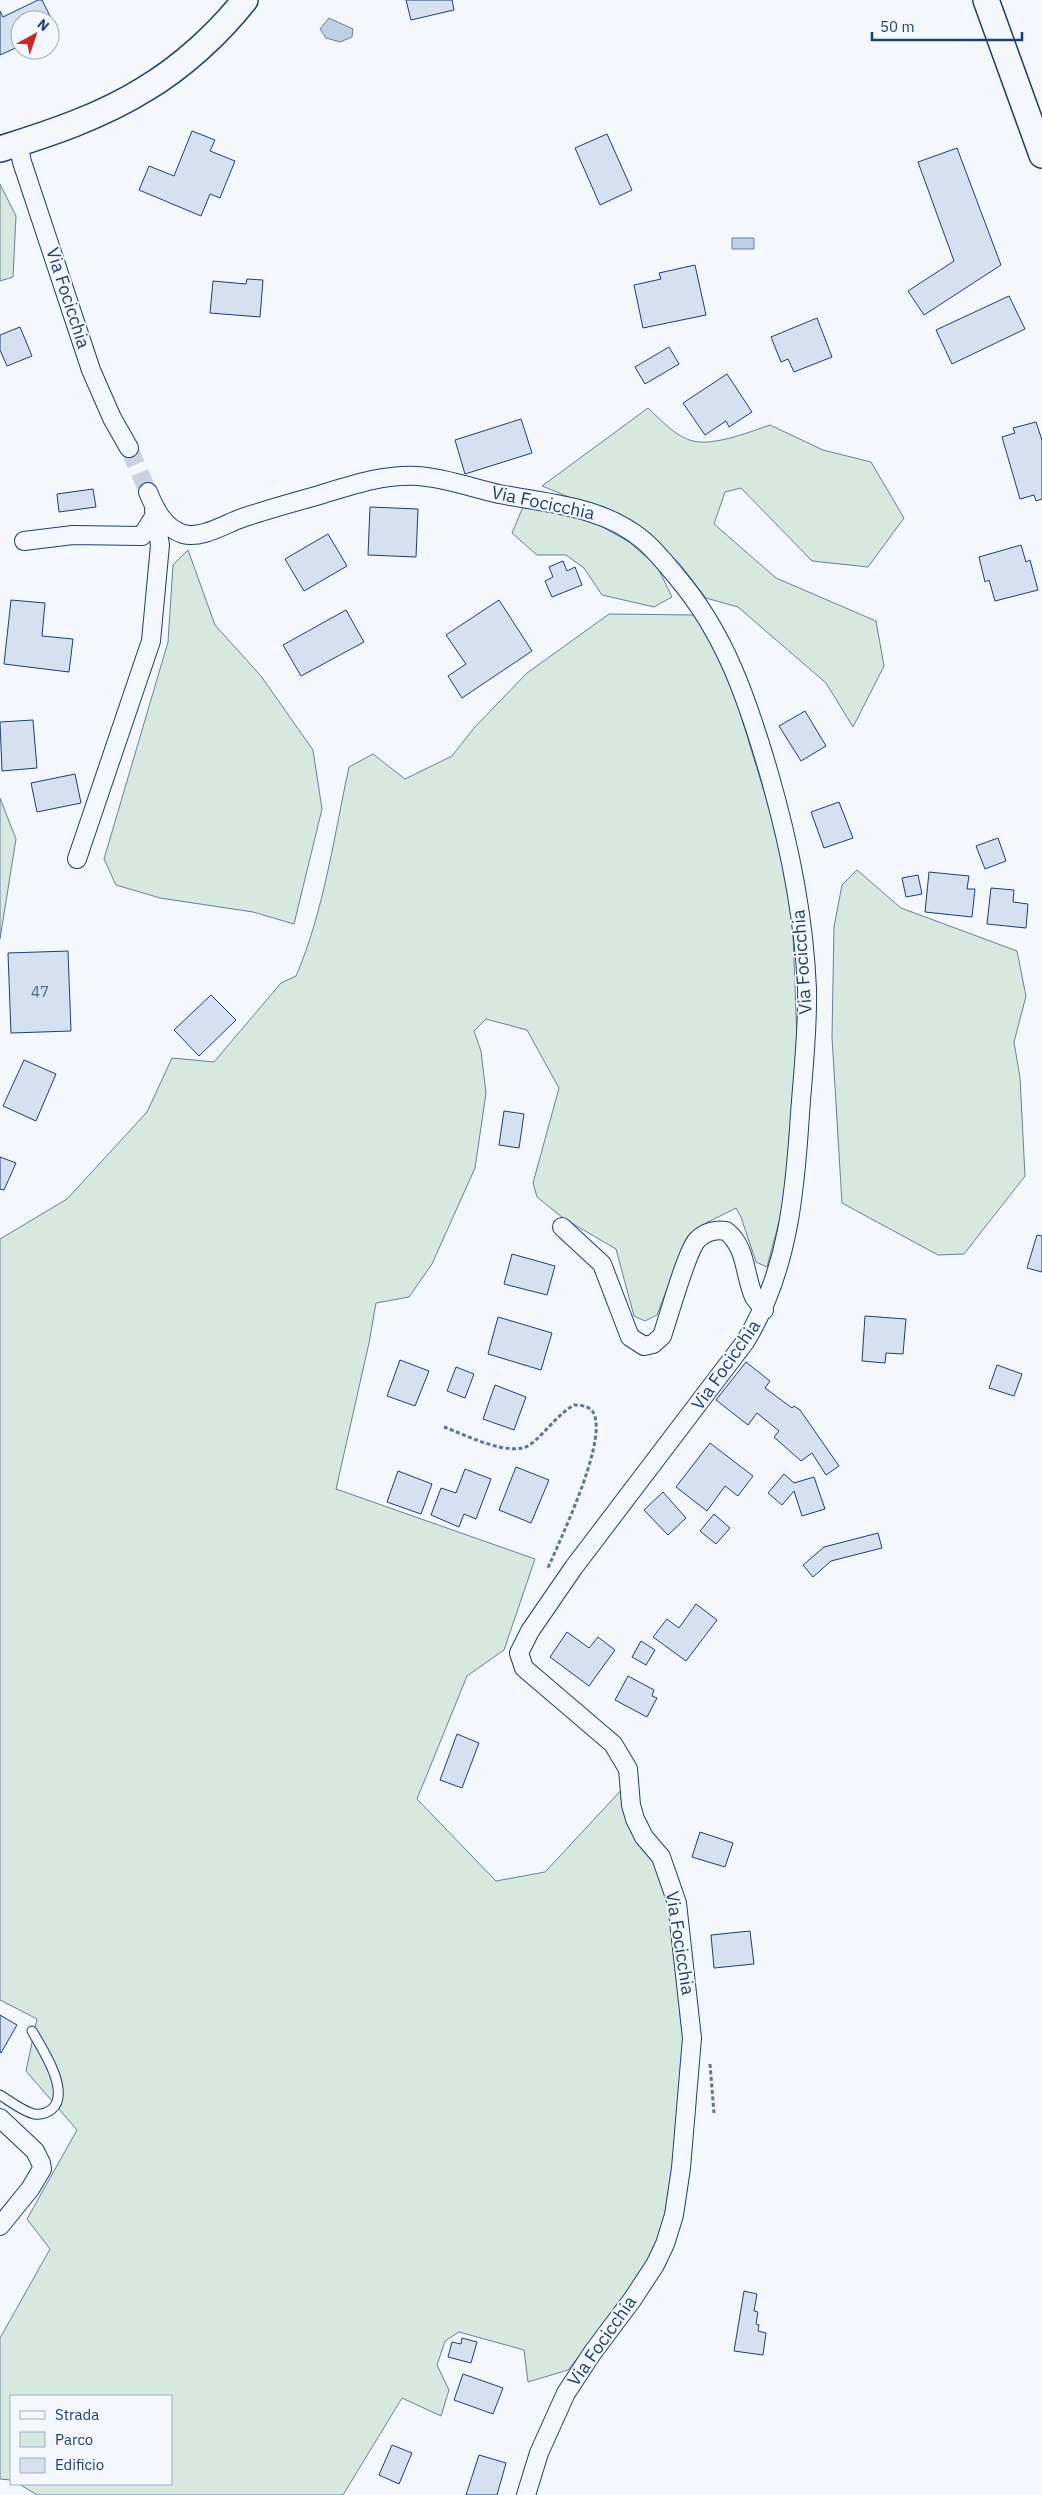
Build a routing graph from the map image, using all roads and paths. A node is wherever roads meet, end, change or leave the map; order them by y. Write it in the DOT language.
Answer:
graph roads {
  1 [pos="245,0"];
  2 [pos="986,0"];
  3 [pos="9,146"];
  4 [pos="1042,155"];
  5 [pos="129,448"];
  6 [pos="152,504"];
  7 [pos="24,540"];
  8 [pos="77,859"];
  9 [pos="562,1227"];
  10 [pos="764,1310"];
  11 [pos="444,1427"];
  12 [pos="547,1572"];
  13 [pos="32,2031"];
  14 [pos="0,2095"];
  15 [pos="0,2118"];
  16 [pos="0,2226"];
  17 [pos="526,2495"];
  1 -- 3 [label="main road"];
  2 -- 4 [label="main road"];
  3 -- 5 [label="street, Via Focicchia"];
  6 -- 7 [label="street"];
  6 -- 8 [label="street"];
  6 -- 10 [label="street, Via Focicchia"];
  9 -- 10 [label="street"];
  10 -- 17 [label="street, Via Focicchia"];
  11 -- 12 [label="path"];
  13 -- 14 [label="lane"];
  15 -- 16 [label="street"];
}
